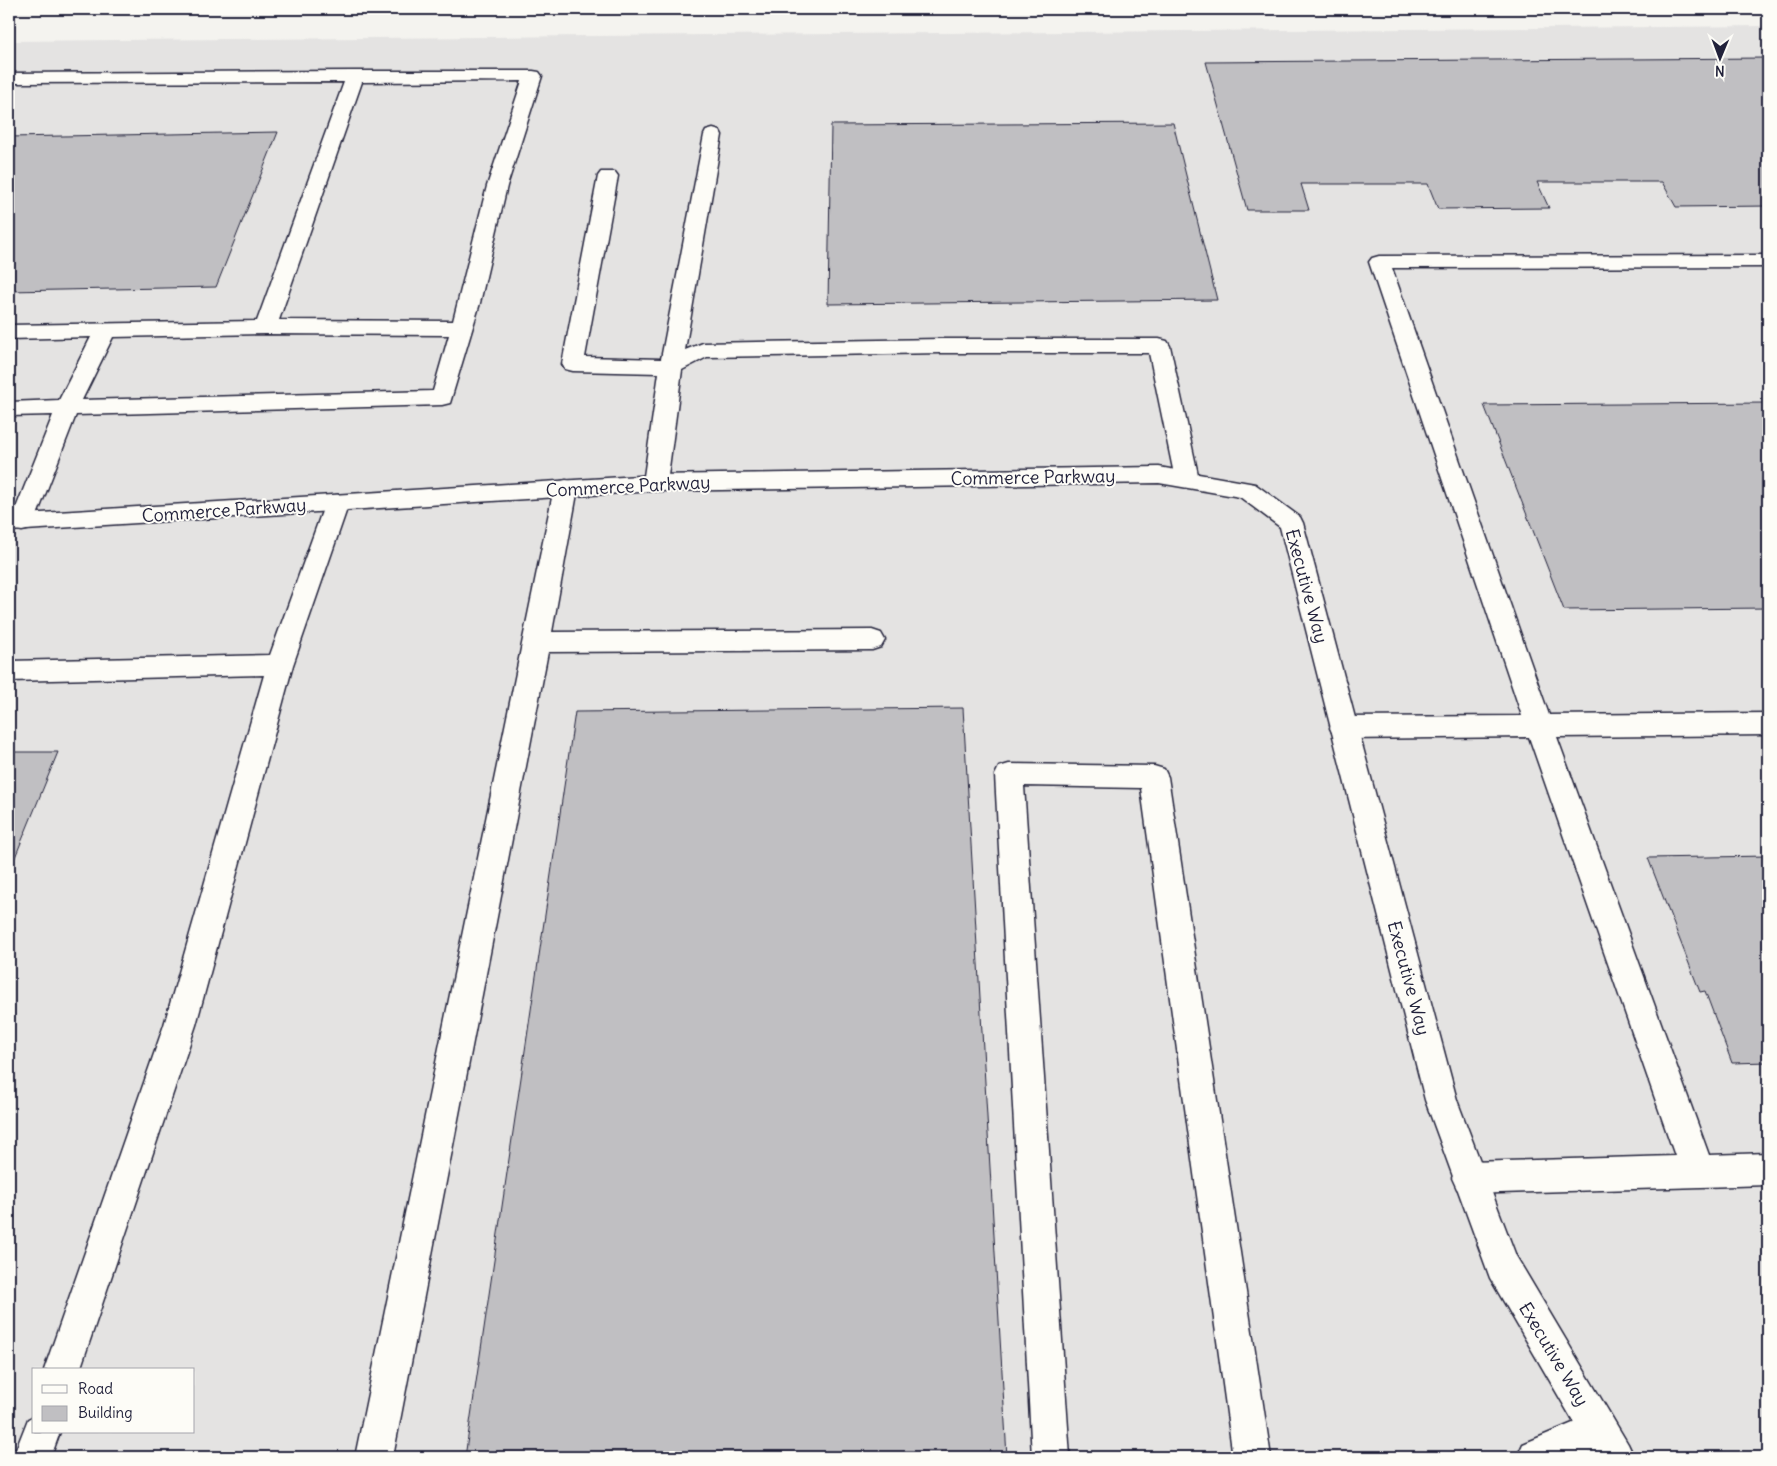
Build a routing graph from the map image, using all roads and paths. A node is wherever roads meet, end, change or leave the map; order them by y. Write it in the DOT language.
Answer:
graph roads {
  1 [pos="355,76"];
  2 [pos="9,78"];
  3 [pos="713,135"];
  4 [pos="608,176"];
  5 [pos="1768,261"];
  6 [pos="266,327"];
  7 [pos="462,328"];
  8 [pos="105,330"];
  9 [pos="9,332"];
  10 [pos="671,366"];
  11 [pos="67,408"];
  12 [pos="9,409"];
  13 [pos="1187,480"];
  14 [pos="655,483"];
  15 [pos="566,488"];
  16 [pos="1247,490"];
  17 [pos="337,503"];
  18 [pos="16,523"];
  19 [pos="872,640"];
  20 [pos="537,642"];
  21 [pos="280,664"];
  22 [pos="9,672"];
  23 [pos="1768,724"];
  24 [pos="1539,725"];
  25 [pos="1344,728"];
  26 [pos="1768,1169"];
  27 [pos="1698,1172"];
  28 [pos="1469,1178"];
  29 [pos="63,1368"];
  30 [pos="40,1434"];
  31 [pos="1607,1444"];
  32 [pos="32,1457"];
  33 [pos="374,1457"];
  34 [pos="1051,1457"];
  35 [pos="1252,1457"];
  36 [pos="1536,1457"];
  1 -- 2 [label="street"];
  1 -- 6 [label="street"];
  1 -- 7 [label="street"];
  3 -- 10 [label="street"];
  4 -- 10 [label="street"];
  5 -- 24 [label="street"];
  6 -- 7 [label="street"];
  6 -- 8 [label="street"];
  7 -- 11 [label="street"];
  8 -- 9 [label="street"];
  8 -- 11 [label="street"];
  10 -- 13 [label="street"];
  10 -- 14 [label="street"];
  11 -- 12 [label="street"];
  11 -- 18 [label="street"];
  13 -- 14 [label="street, Commerce Parkway"];
  13 -- 16 [label="street, Commerce Parkway"];
  14 -- 15 [label="street, Commerce Parkway"];
  15 -- 17 [label="street, Commerce Parkway"];
  15 -- 20 [label="street"];
  16 -- 25 [label="street, Executive Way"];
  17 -- 18 [label="street, Commerce Parkway"];
  17 -- 21 [label="street"];
  19 -- 20 [label="street"];
  20 -- 33 [label="street"];
  21 -- 22 [label="street"];
  21 -- 29 [label="street"];
  23 -- 24 [label="street"];
  24 -- 25 [label="street"];
  24 -- 27 [label="street"];
  25 -- 28 [label="street, Executive Way"];
  26 -- 27 [label="street"];
  27 -- 28 [label="street"];
  28 -- 31 [label="street, Executive Way"];
  30 -- 32 [label="street"];
  31 -- 36 [label="street"];
  34 -- 35 [label="street"];
}
